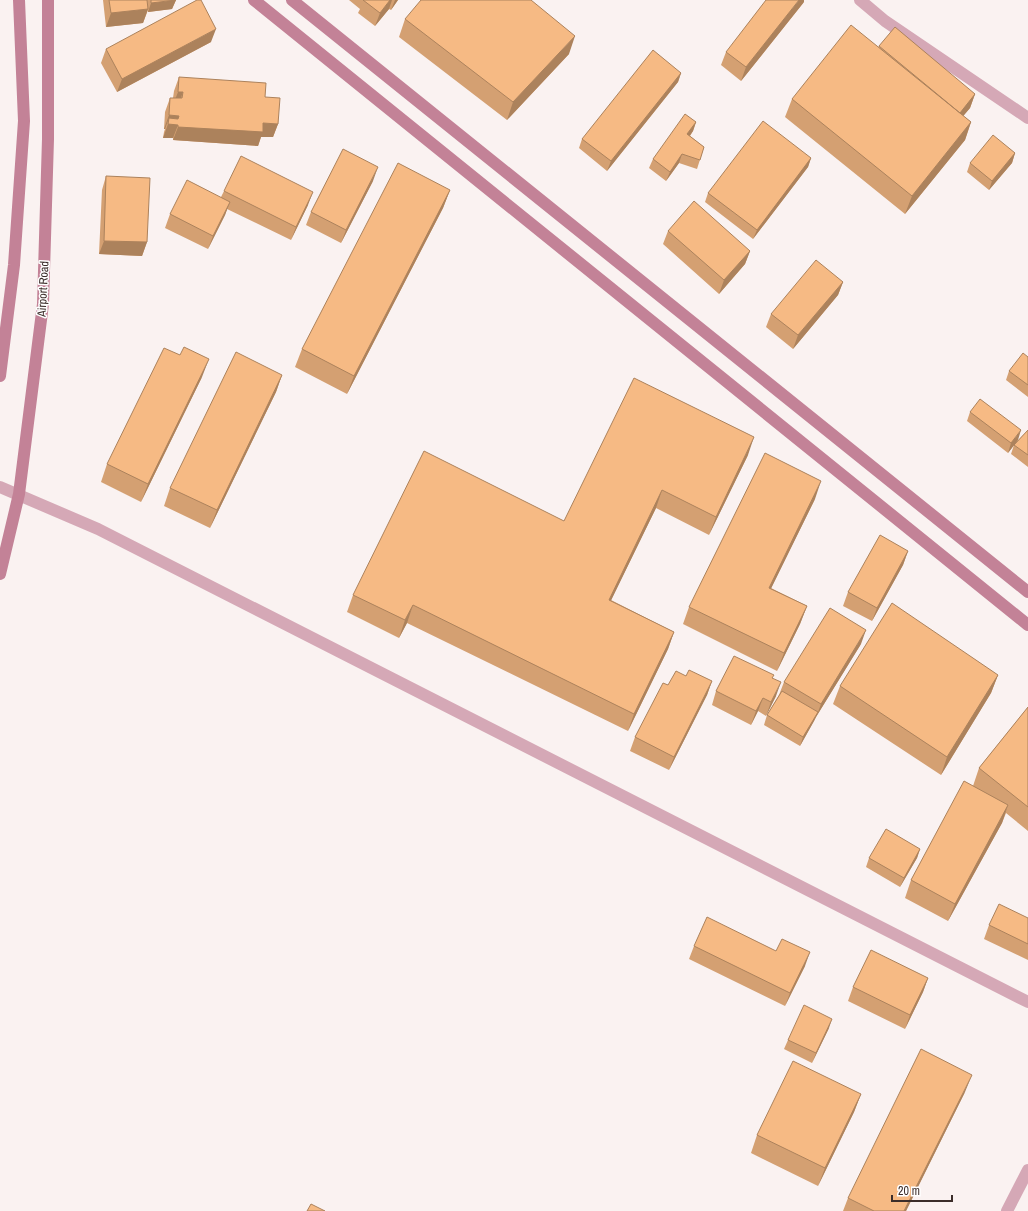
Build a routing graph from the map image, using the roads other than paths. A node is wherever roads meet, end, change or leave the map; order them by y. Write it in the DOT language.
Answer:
graph roads {
  1 [pos="19,0"];
  2 [pos="48,0"];
  3 [pos="254,0"];
  4 [pos="292,0"];
  5 [pos="860,0"];
  6 [pos="1028,118"];
  7 [pos="0,376"];
  8 [pos="0,487"];
  9 [pos="19,494"];
  10 [pos="0,574"];
  11 [pos="1028,592"];
  12 [pos="1028,625"];
  13 [pos="1028,1002"];
  14 [pos="1028,1170"];
  15 [pos="1006,1211"];
  1 -- 7 [label="main road"];
  2 -- 9 [label="main road, Airport Road"];
  3 -- 12 [label="main road"];
  4 -- 11 [label="main road"];
  5 -- 6 [label="street"];
  8 -- 9 [label="street"];
  9 -- 10 [label="main road, Airport Road"];
  9 -- 13 [label="street"];
  14 -- 15 [label="street"];
}
